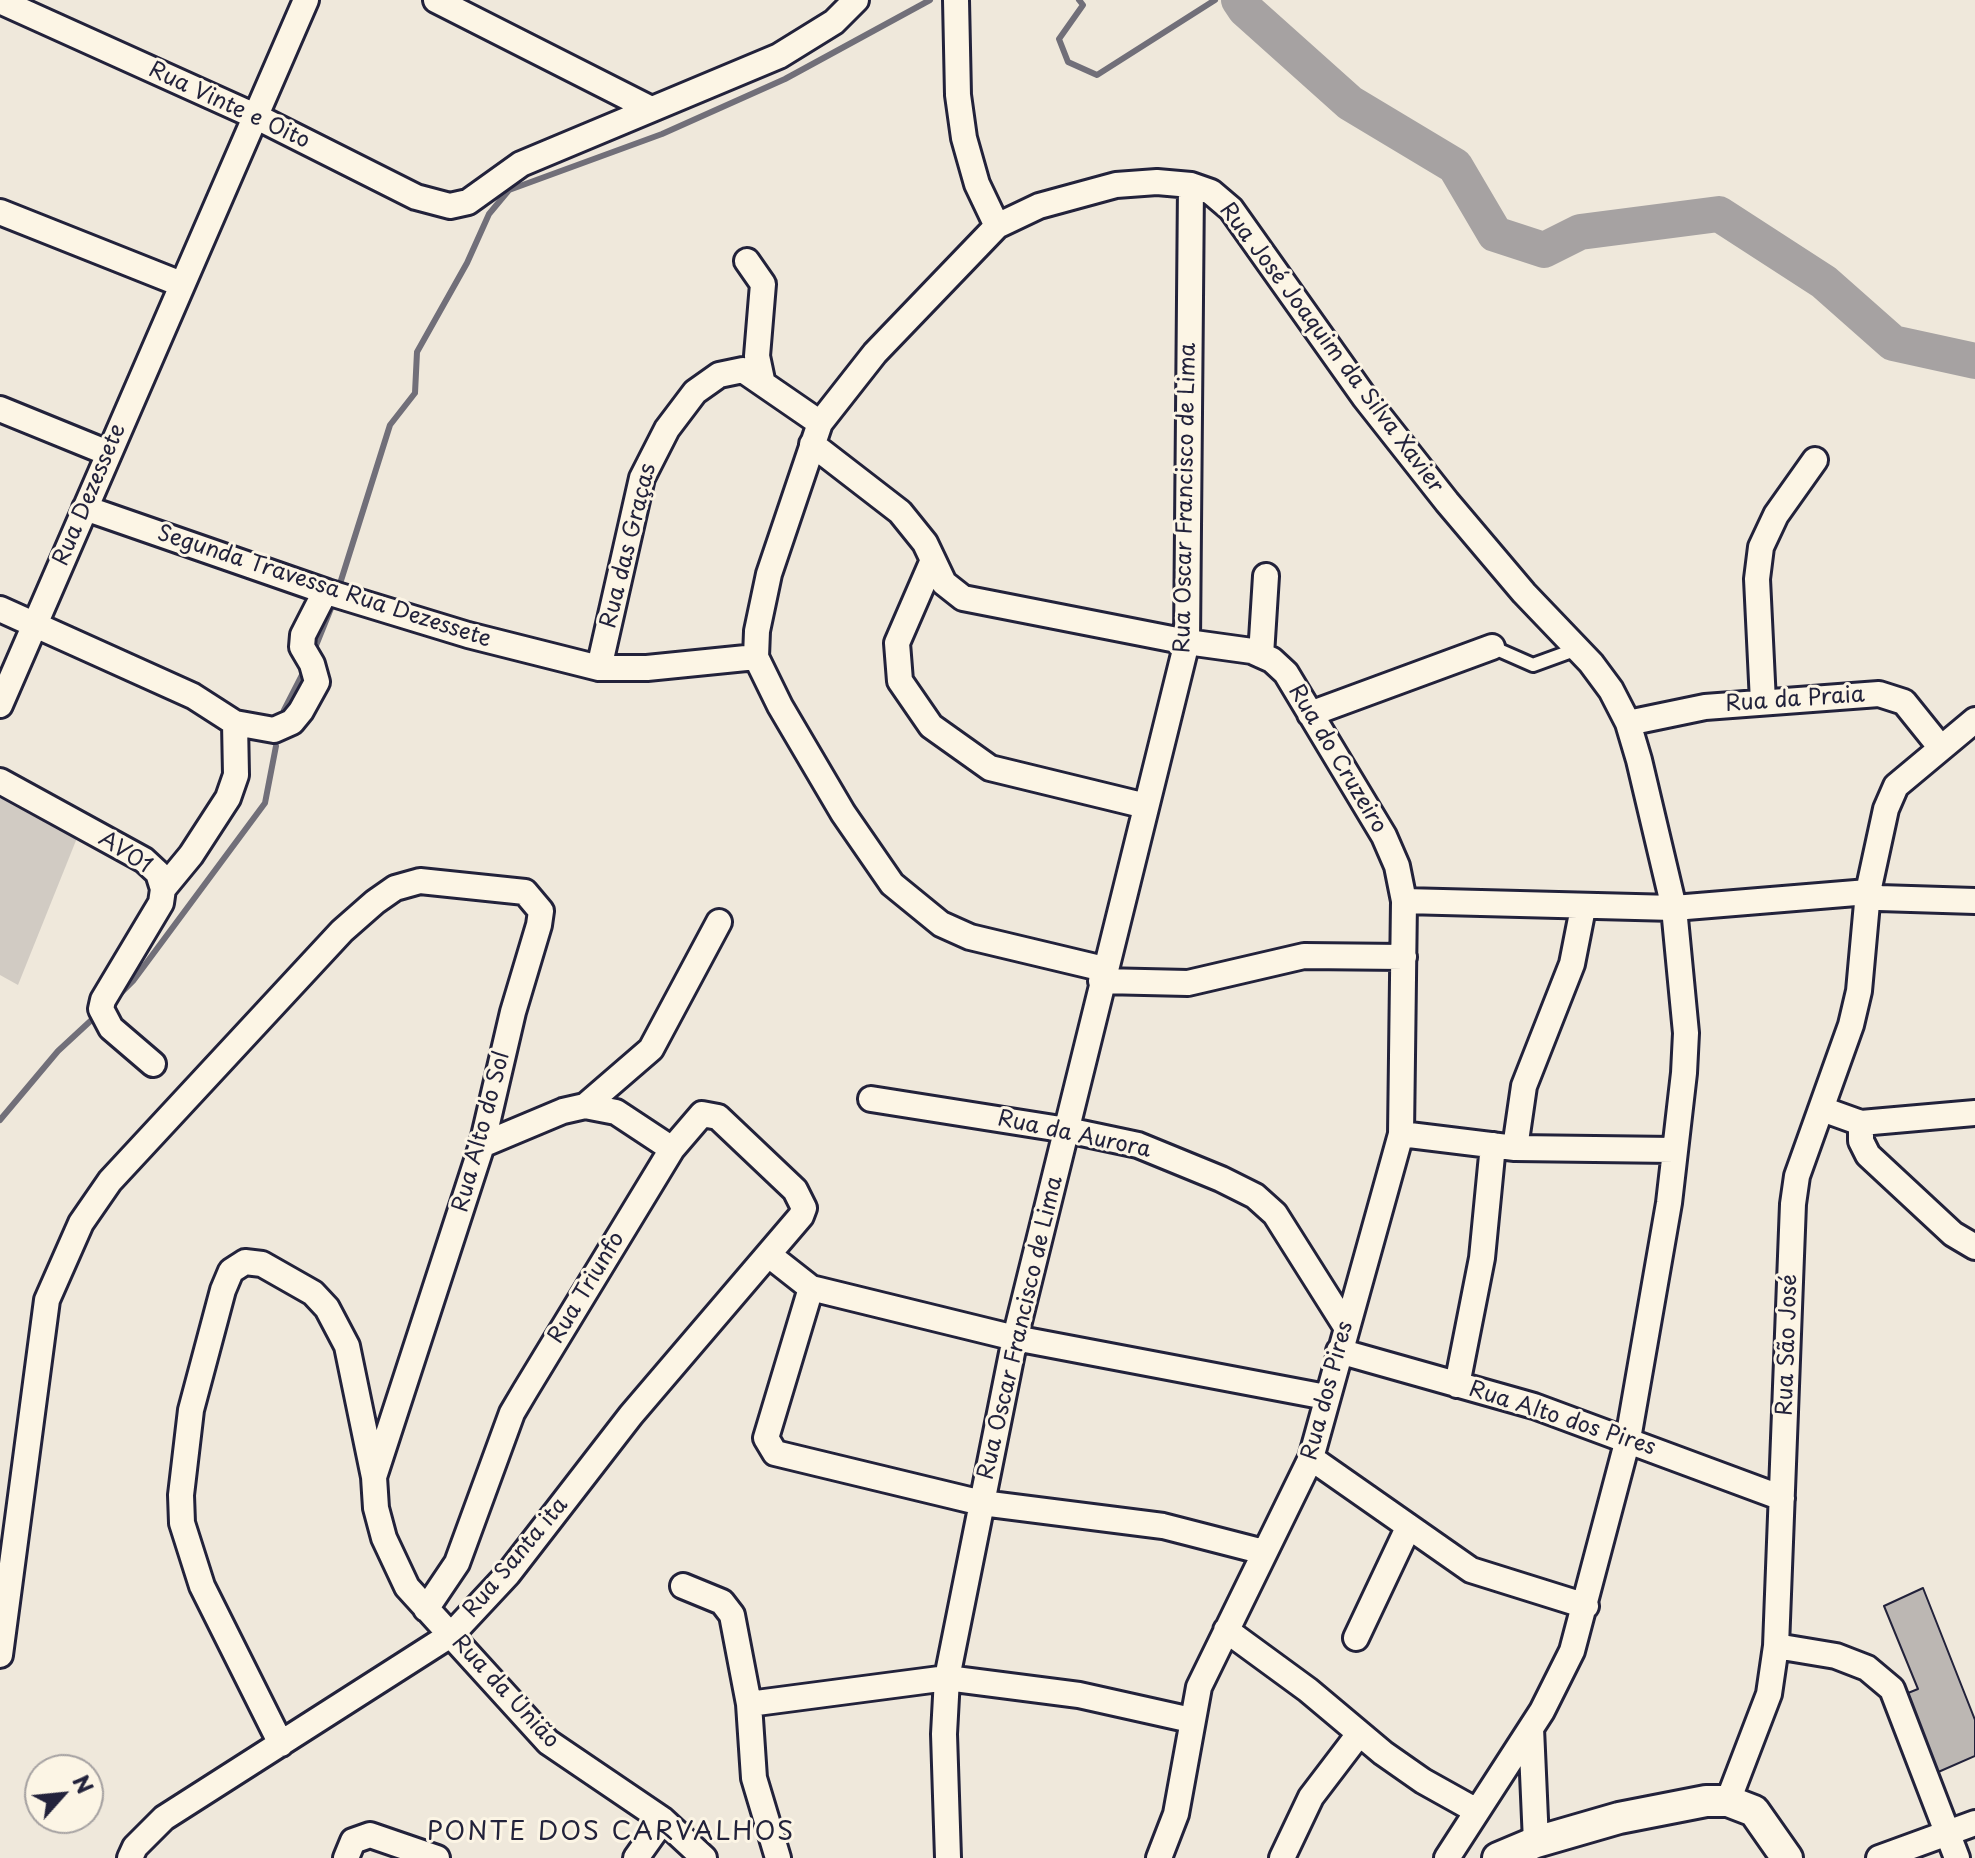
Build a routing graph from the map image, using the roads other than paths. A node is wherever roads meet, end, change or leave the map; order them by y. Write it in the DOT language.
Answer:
graph roads {
  1 [pos="306,0"];
  2 [pos="436,0"];
  3 [pos="856,0"];
  4 [pos="0,1"];
  5 [pos="956,3"];
  6 [pos="649,108"];
  7 [pos="257,117"];
  8 [pos="1191,185"];
  9 [pos="0,212"];
  10 [pos="997,226"];
  11 [pos="747,261"];
  12 [pos="181,284"];
  13 [pos="762,380"];
  14 [pos="0,409"];
  15 [pos="816,433"];
  16 [pos="108,453"];
  17 [pos="1815,460"];
  18 [pos="85,508"];
  19 [pos="933,560"];
  20 [pos="1266,576"];
  21 [pos="334,594"];
  22 [pos="0,609"];
  23 [pos="35,622"];
  24 [pos="1187,642"];
  25 [pos="1492,647"];
  26 [pos="1577,649"];
  27 [pos="1261,655"];
  28 [pos="756,657"];
  29 [pos="599,668"];
  30 [pos="1763,702"];
  31 [pos="0,705"];
  32 [pos="1310,714"];
  33 [pos="1975,720"];
  34 [pos="235,723"];
  35 [pos="1628,723"];
  36 [pos="1941,748"];
  37 [pos="0,781"];
  38 [pos="1146,806"];
  39 [pos="163,889"];
  40 [pos="1868,892"];
  41 [pos="1404,901"];
  42 [pos="1975,901"];
  43 [pos="1583,908"];
  44 [pos="1674,908"];
  45 [pos="719,922"];
  46 [pos="1404,957"];
  47 [pos="1102,975"];
  48 [pos="153,1064"];
  49 [pos="871,1099"];
  50 [pos="585,1106"];
  51 [pos="1822,1109"];
  52 [pos="1975,1113"];
  53 [pos="1861,1123"];
  54 [pos="1067,1130"];
  55 [pos="1401,1134"];
  56 [pos="482,1145"];
  57 [pos="1504,1146"];
  58 [pos="672,1149"];
  59 [pos="1674,1150"];
  60 [pos="801,1216"];
  61 [pos="1975,1247"];
  62 [pos="769,1255"];
  63 [pos="811,1288"];
  64 [pos="1345,1325"];
  65 [pos="1015,1338"];
  66 [pos="1339,1351"];
  67 [pos="1457,1385"];
  68 [pos="1326,1397"];
  69 [pos="1628,1439"];
  70 [pos="1311,1458"];
  71 [pos="374,1477"];
  72 [pos="1782,1498"];
  73 [pos="982,1503"];
  74 [pos="1408,1528"];
  75 [pos="1264,1552"];
  76 [pos="683,1586"];
  77 [pos="1586,1606"];
  78 [pos="426,1609"];
  79 [pos="1226,1630"];
  80 [pos="452,1634"];
  81 [pos="1356,1638"];
  82 [pos="1776,1646"];
  83 [pos="0,1655"];
  84 [pos="947,1678"];
  85 [pos="749,1704"];
  86 [pos="1191,1720"];
  87 [pos="1531,1728"];
  88 [pos="1359,1734"];
  89 [pos="281,1744"];
  90 [pos="1728,1801"];
  91 [pos="1475,1810"];
  92 [pos="663,1820"];
  93 [pos="1975,1823"];
  94 [pos="1948,1832"];
  95 [pos="1536,1842"];
  96 [pos="130,1858"];
  97 [pos="346,1858"];
  98 [pos="437,1858"];
  99 [pos="636,1858"];
  100 [pos="704,1858"];
  101 [pos="778,1858"];
  102 [pos="948,1858"];
  103 [pos="1159,1858"];
  104 [pos="1282,1858"];
  105 [pos="1447,1858"];
  106 [pos="1498,1858"];
  107 [pos="1787,1858"];
  108 [pos="1879,1858"];
  109 [pos="1957,1858"];
  1 -- 7 [label="street, Rua Dezessete"];
  2 -- 6 [label="street"];
  3 -- 6 [label="street"];
  4 -- 7 [label="street, Rua Vinte e Oito"];
  5 -- 10 [label="street"];
  6 -- 7 [label="street, Rua Vinte e Oito"];
  7 -- 12 [label="street, Rua Dezessete"];
  8 -- 10 [label="street, Rua José Joaquim da Silva Xavier"];
  8 -- 24 [label="street, Rua Oscar Francisco de Lima"];
  8 -- 26 [label="street, Rua José Joaquim da Silva Xavier"];
  9 -- 12 [label="street"];
  10 -- 15 [label="street, Rua José Joaquim da Silva Xavier"];
  11 -- 13 [label="street"];
  12 -- 16 [label="street, Rua Dezessete"];
  13 -- 15 [label="street, Rua das Graças"];
  13 -- 29 [label="street, Rua das Graças"];
  14 -- 16 [label="street"];
  15 -- 19 [label="street, Rua das Graças"];
  15 -- 28 [label="street, Rua José Joaquim da Silva Xavier"];
  16 -- 18 [label="street, Rua Dezessete"];
  17 -- 30 [label="street"];
  18 -- 21 [label="street, Segunda Travessa Rua Dezessete"];
  18 -- 23 [label="street, Rua Dezessete"];
  19 -- 24 [label="street, Rua do Cruzeiro"];
  19 -- 38 [label="street"];
  20 -- 27 [label="street"];
  21 -- 29 [label="street, Segunda Travessa Rua Dezessete"];
  21 -- 34 [label="street"];
  22 -- 23 [label="street"];
  23 -- 31 [label="street, Rua Dezessete"];
  23 -- 34 [label="street"];
  24 -- 27 [label="street, Rua do Cruzeiro"];
  24 -- 38 [label="street, Rua Oscar Francisco de Lima"];
  25 -- 26 [label="lane"];
  25 -- 32 [label="street"];
  26 -- 35 [label="street, Rua José Joaquim da Silva Xavier"];
  27 -- 32 [label="street, Rua do Cruzeiro"];
  28 -- 29 [label="street, Segunda Travessa Rua Dezessete"];
  28 -- 47 [label="street"];
  30 -- 35 [label="street, Rua da Praia"];
  30 -- 36 [label="street, Rua da Praia"];
  32 -- 41 [label="street, Rua do Cruzeiro"];
  33 -- 36 [label="street, Rua São José"];
  34 -- 39 [label="street"];
  35 -- 44 [label="street, Rua José Joaquim da Silva Xavier"];
  36 -- 40 [label="street, Rua São José"];
  37 -- 39 [label="street, AV01"];
  38 -- 47 [label="street, Rua Oscar Francisco de Lima"];
  39 -- 48 [label="street, AV01"];
  40 -- 42 [label="street"];
  40 -- 44 [label="street"];
  40 -- 51 [label="street, Rua São José"];
  41 -- 43 [label="street"];
  41 -- 46 [label="street, Rua dos Pires"];
  43 -- 44 [label="street"];
  43 -- 57 [label="street"];
  44 -- 59 [label="street, Rua José Joaquim da Silva Xavier"];
  45 -- 50 [label="street"];
  46 -- 47 [label="street"];
  46 -- 55 [label="street, Rua dos Pires"];
  47 -- 54 [label="street, Rua Oscar Francisco de Lima"];
  49 -- 54 [label="street, Rua da Aurora"];
  50 -- 56 [label="street"];
  50 -- 58 [label="street"];
  51 -- 53 [label="street"];
  51 -- 72 [label="street, Rua São José"];
  52 -- 53 [label="street"];
  53 -- 61 [label="street"];
  54 -- 64 [label="street, Rua da Aurora"];
  54 -- 65 [label="street, Rua Oscar Francisco de Lima"];
  55 -- 57 [label="street"];
  55 -- 64 [label="street, Rua dos Pires"];
  56 -- 71 [label="street, Rua Alto do Sol"];
  56 -- 83 [label="street, Rua Alto do Sol"];
  57 -- 59 [label="street"];
  57 -- 67 [label="street"];
  58 -- 60 [label="street, Rua Triunfo"];
  58 -- 78 [label="street, Rua Triunfo"];
  59 -- 69 [label="street, Rua José Joaquim da Silva Xavier"];
  60 -- 62 [label="street, Rua Santa ita"];
  62 -- 63 [label="street"];
  62 -- 80 [label="street, Rua Santa ita"];
  63 -- 65 [label="street"];
  63 -- 73 [label="street"];
  64 -- 66 [label="street, Rua dos Pires"];
  65 -- 68 [label="street"];
  65 -- 73 [label="street, Rua Oscar Francisco de Lima"];
  66 -- 67 [label="street, Rua Alto dos Pires"];
  66 -- 68 [label="street, Rua dos Pires"];
  67 -- 69 [label="street, Rua Alto dos Pires"];
  68 -- 70 [label="street, Rua dos Pires"];
  69 -- 72 [label="street, Rua Alto dos Pires"];
  69 -- 77 [label="street, Rua José Joaquim da Silva Xavier"];
  70 -- 74 [label="street"];
  70 -- 75 [label="street, Rua dos Pires"];
  71 -- 78 [label="street, Rua da União"];
  71 -- 89 [label="street, Rua da União"];
  72 -- 82 [label="street, Rua São José"];
  73 -- 75 [label="street"];
  73 -- 84 [label="street, Rua Oscar Francisco de Lima"];
  74 -- 77 [label="street"];
  74 -- 81 [label="street"];
  75 -- 79 [label="street, Rua dos Pires"];
  76 -- 85 [label="street"];
  77 -- 87 [label="street, Rua José Joaquim da Silva Xavier"];
  78 -- 80 [label="street, Rua da União"];
  79 -- 86 [label="street, Rua dos Pires"];
  79 -- 88 [label="street"];
  80 -- 89 [label="street, Rua Santa ita"];
  80 -- 92 [label="street, Rua da União"];
  82 -- 90 [label="street, Rua São José"];
  82 -- 94 [label="street"];
  84 -- 85 [label="street"];
  84 -- 86 [label="street"];
  84 -- 102 [label="street, Rua Oscar Francisco de Lima"];
  85 -- 101 [label="street"];
  86 -- 103 [label="street, Rua dos Pires"];
  87 -- 91 [label="street, Rua José Joaquim da Silva Xavier"];
  87 -- 95 [label="street"];
  88 -- 91 [label="street"];
  88 -- 104 [label="street"];
  89 -- 96 [label="street, Rua Santa ita"];
  90 -- 95 [label="street"];
  90 -- 107 [label="street"];
  91 -- 105 [label="street, Rua José Joaquim da Silva Xavier"];
  92 -- 99 [label="street"];
  92 -- 100 [label="street, Rua da União"];
  93 -- 94 [label="street"];
  94 -- 108 [label="street"];
  94 -- 109 [label="street"];
  95 -- 106 [label="street"];
  97 -- 98 [label="street"];
}
